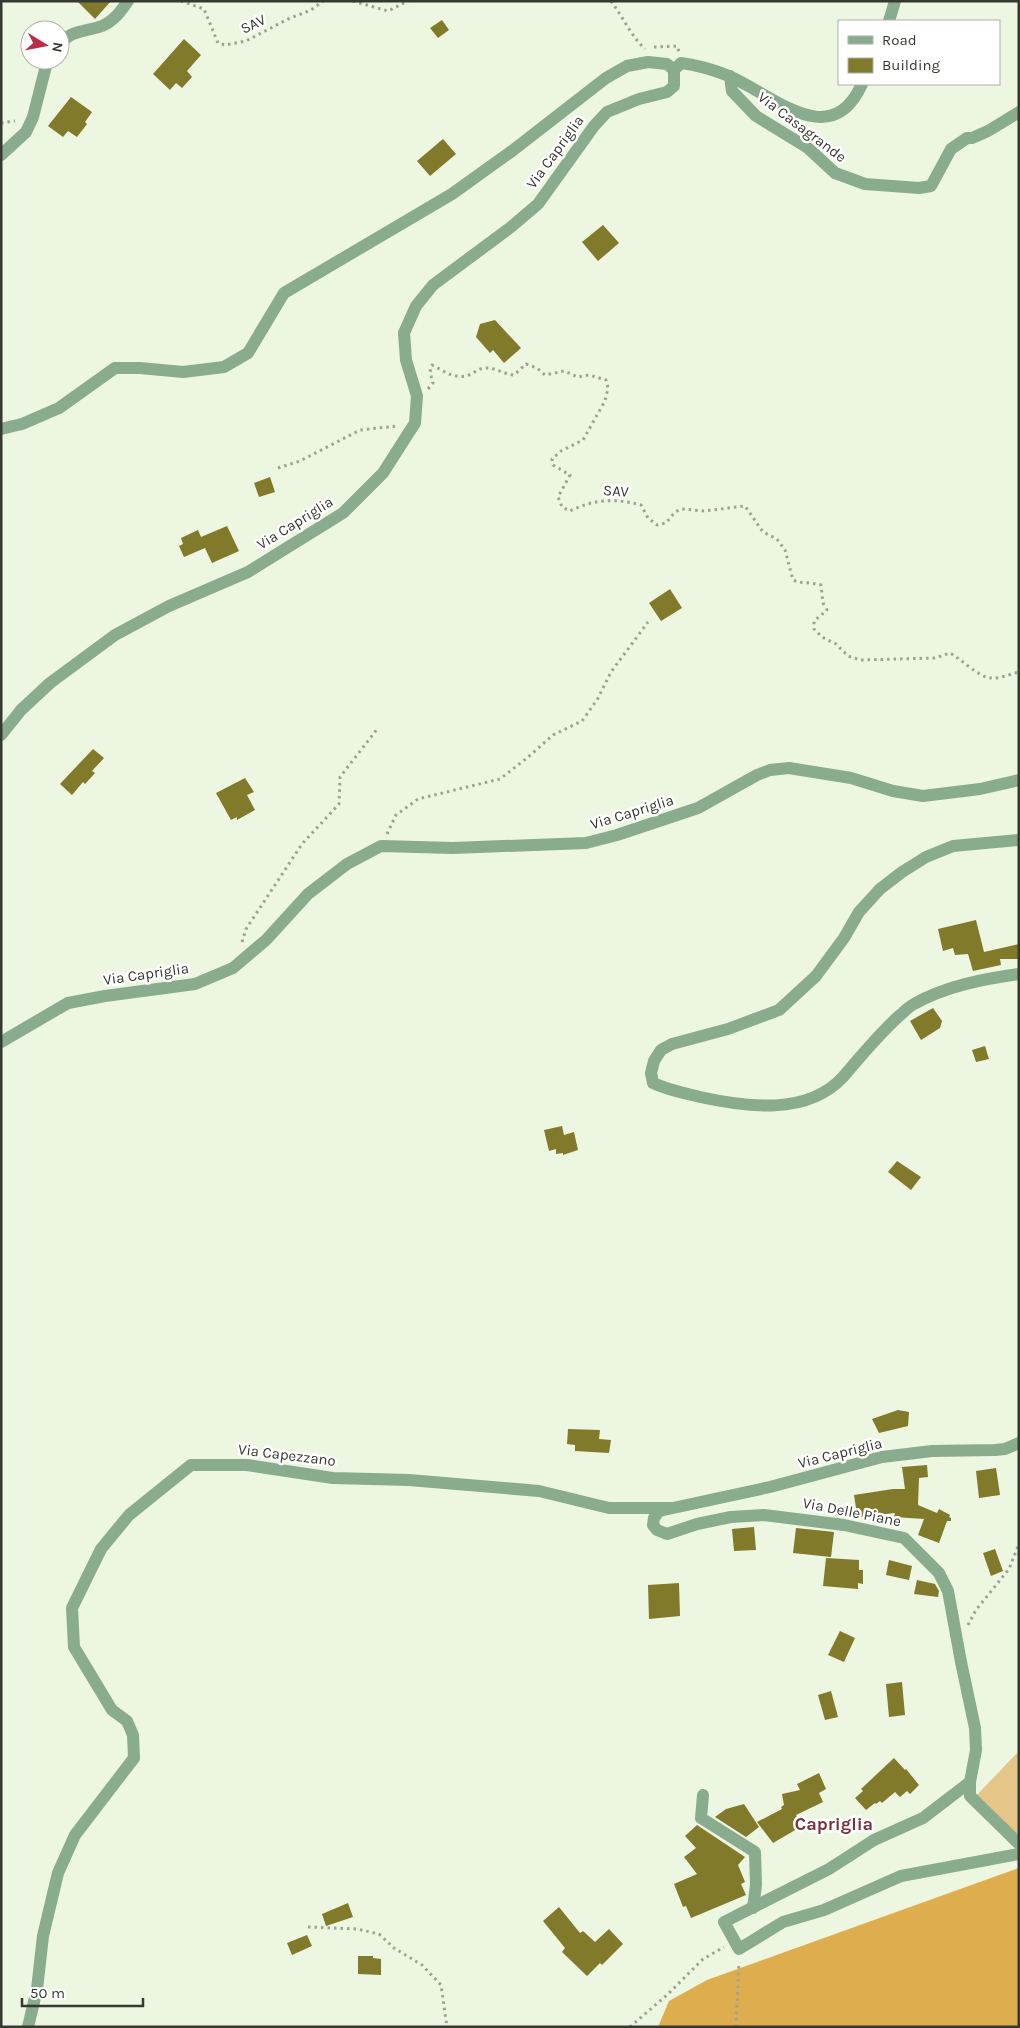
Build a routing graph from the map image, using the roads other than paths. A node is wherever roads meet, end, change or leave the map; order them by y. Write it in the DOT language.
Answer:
graph roads {
  1 [pos="128,1"];
  2 [pos="895,1"];
  3 [pos="889,20"];
  4 [pos="70,36"];
  5 [pos="45,70"];
  6 [pos="674,70"];
  7 [pos="730,76"];
  8 [pos="861,85"];
  9 [pos="1019,112"];
  10 [pos="1,155"];
  11 [pos="1,429"];
  12 [pos="1,735"];
  13 [pos="1019,780"];
  14 [pos="1019,840"];
  15 [pos="1019,974"];
  16 [pos="1,1042"];
  17 [pos="1019,1443"];
  18 [pos="671,1508"];
  19 [pos="970,1782"];
  20 [pos="703,1795"];
  21 [pos="1019,1844"];
  22 [pos="1019,1854"];
  23 [pos="753,1908"];
  24 [pos="28,2027"];
  1 -- 4 [label="street"];
  2 -- 3 [label="street"];
  5 -- 10 [label="street"];
  6 -- 7 [label="street"];
  6 -- 11 [label="street, Via Capriglia"];
  6 -- 12 [label="street, Via Capriglia"];
  7 -- 8 [label="street"];
  7 -- 9 [label="street, Via Casagrande"];
  13 -- 16 [label="street, Via Capriglia"];
  14 -- 15 [label="street"];
  17 -- 18 [label="street, Via Capriglia"];
  18 -- 19 [label="street, Via Delle Piane"];
  18 -- 24 [label="street, Via Capezzano"];
  19 -- 21 [label="street"];
  19 -- 23 [label="street"];
  20 -- 23 [label="street"];
  22 -- 23 [label="street"];
}
